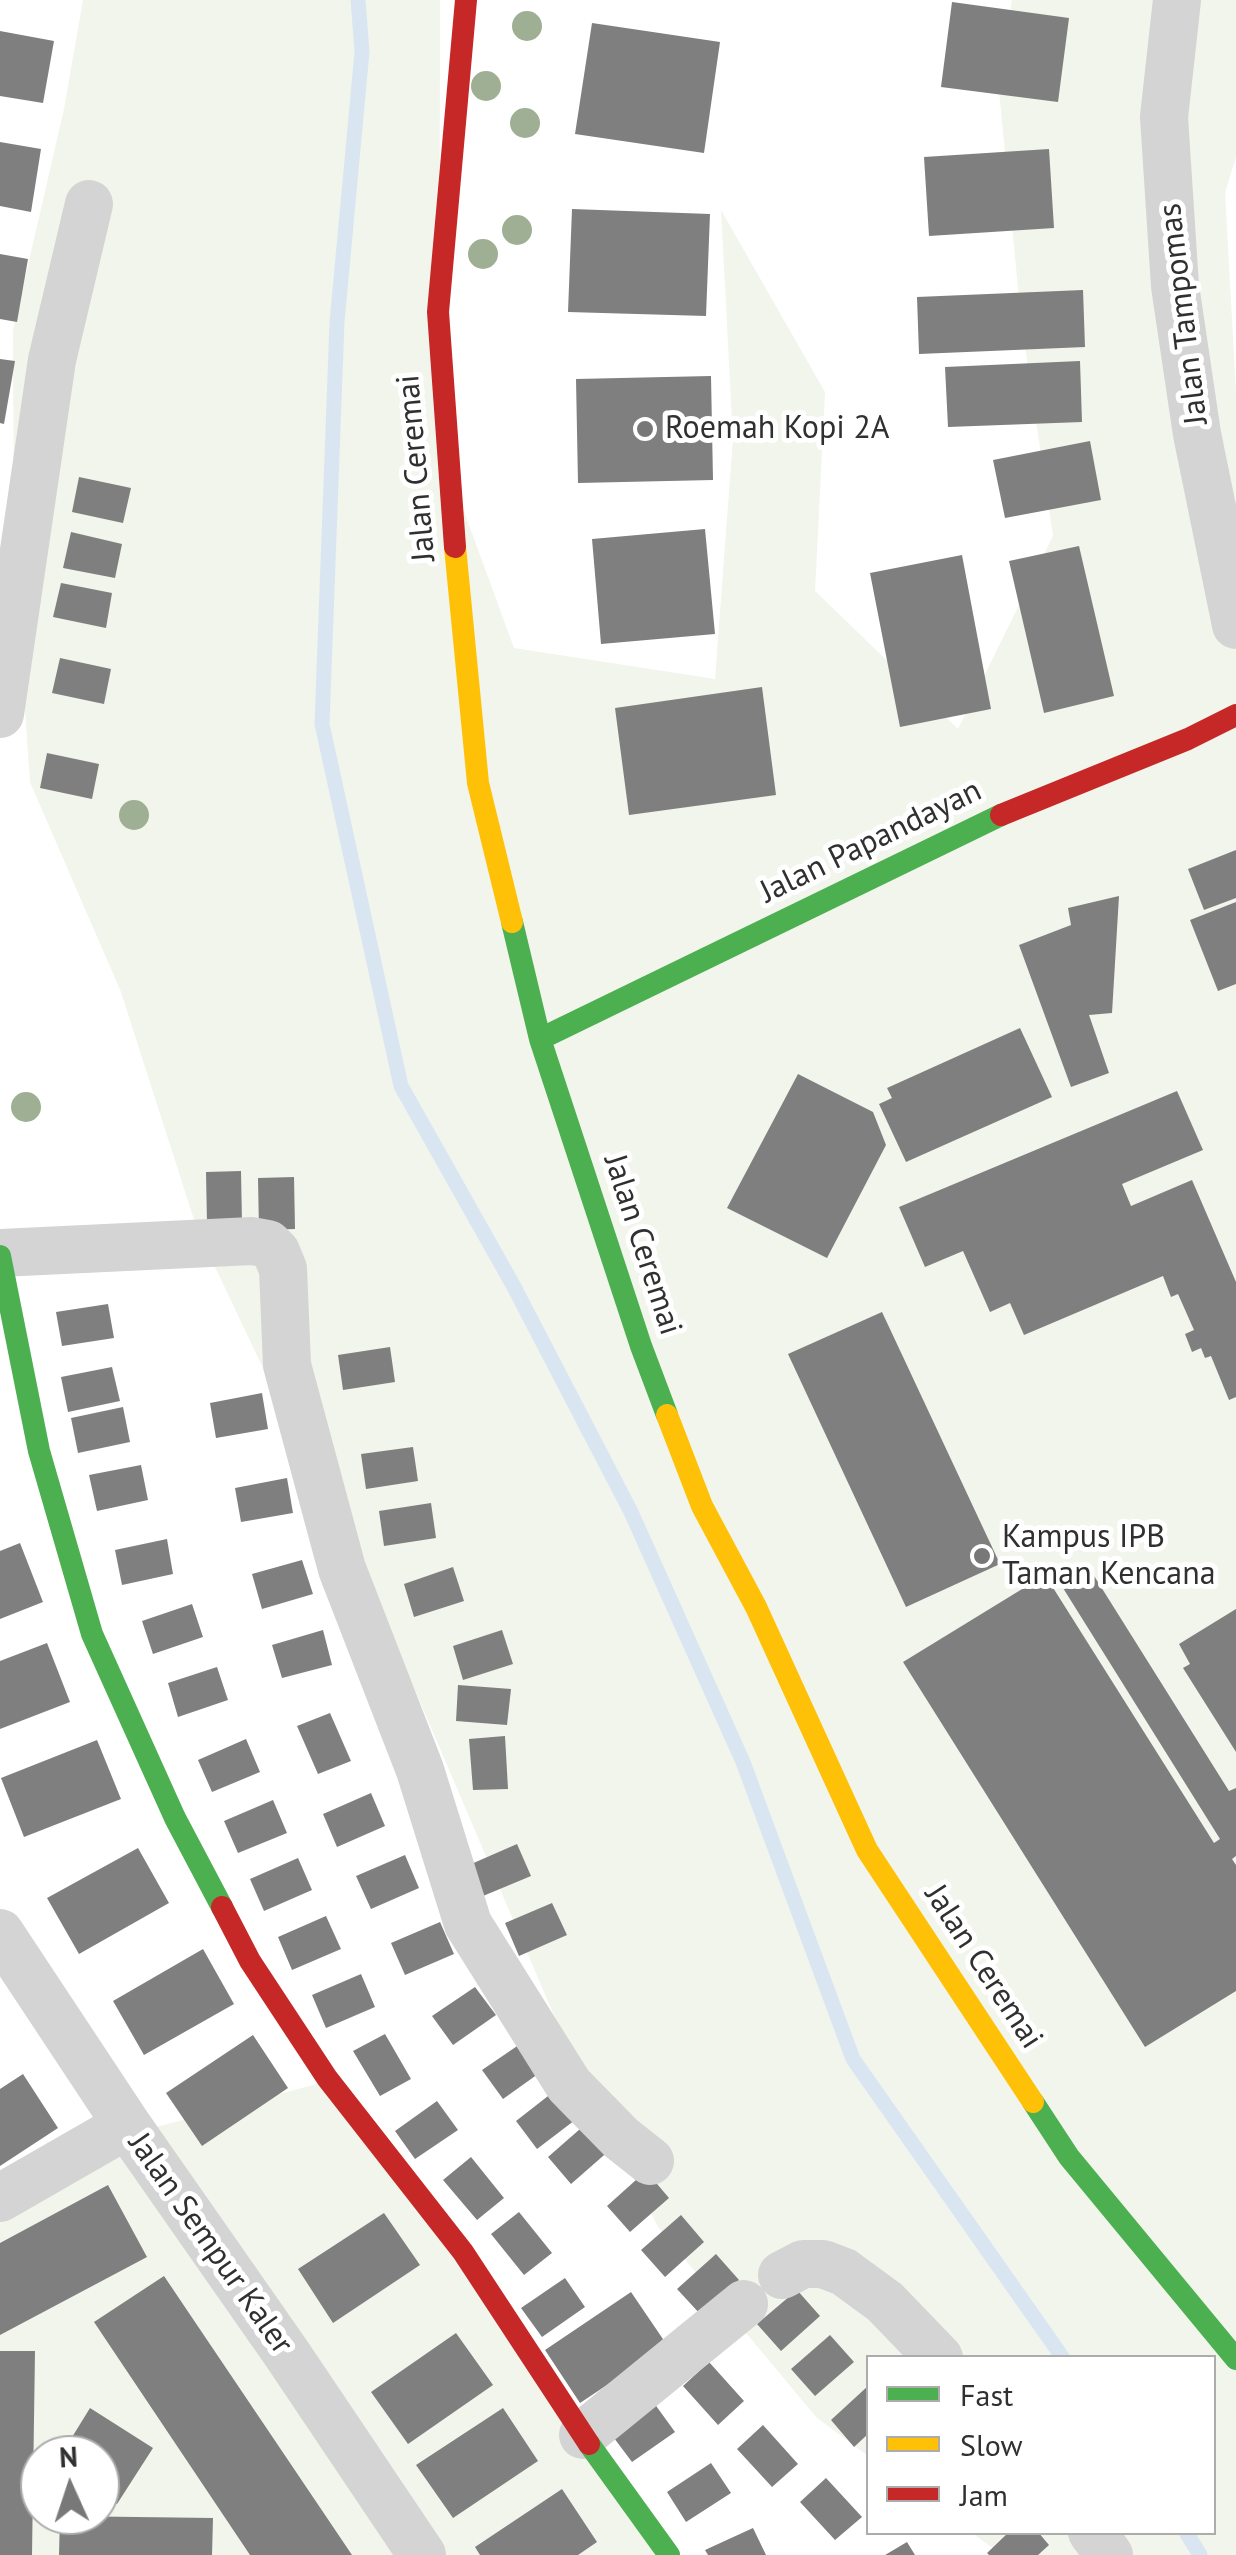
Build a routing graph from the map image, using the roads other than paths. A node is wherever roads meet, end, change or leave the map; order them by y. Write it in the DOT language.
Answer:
graph roads {
  1 [pos="466,0"];
  2 [pos="1177,0"];
  3 [pos="89,204"];
  4 [pos="1236,626"];
  5 [pos="0,714"];
  6 [pos="1236,716"];
  7 [pos="540,1039"];
  8 [pos="0,1254"];
  9 [pos="0,1933"];
  10 [pos="127,2126"];
  11 [pos="650,2161"];
  12 [pos="0,2198"];
  13 [pos="782,2275"];
  14 [pos="744,2304"];
  15 [pos="936,2355"];
  16 [pos="1236,2359"];
  17 [pos="583,2435"];
  18 [pos="422,2555"];
  19 [pos="669,2555"];
  1 -- 7 [label="street, Jalan Ceremai"];
  2 -- 4 [label="street, Jalan Tampomas"];
  3 -- 5 [label="street"];
  6 -- 7 [label="street, Jalan Papandayan"];
  7 -- 16 [label="street, Jalan Ceremai"];
  8 -- 11 [label="street"];
  8 -- 17 [label="street"];
  9 -- 10 [label="street, Jalan Sempur Kaler"];
  10 -- 12 [label="street"];
  10 -- 18 [label="street, Jalan Sempur Kaler"];
  13 -- 15 [label="street"];
  14 -- 17 [label="street"];
  17 -- 19 [label="street"];
}
